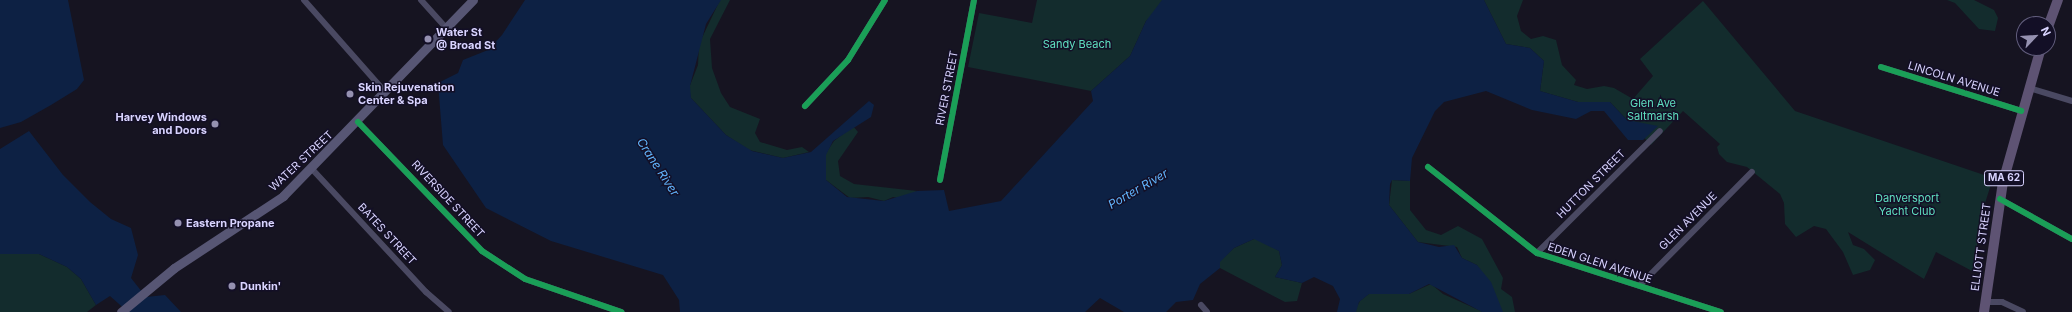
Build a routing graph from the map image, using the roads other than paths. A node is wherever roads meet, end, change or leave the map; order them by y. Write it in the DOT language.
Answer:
graph roads {
  1 [pos="304,0"];
  2 [pos="421,0"];
  3 [pos="473,0"];
  4 [pos="885,0"];
  5 [pos="974,0"];
  6 [pos="2058,0"];
  7 [pos="2052,16"];
  8 [pos="447,29"];
  9 [pos="2039,56"];
  10 [pos="1880,67"];
  11 [pos="2029,88"];
  12 [pos="385,92"];
  13 [pos="2072,101"];
  14 [pos="805,106"];
  15 [pos="2021,111"];
  16 [pos="358,122"];
  17 [pos="1660,131"];
  18 [pos="1428,167"];
  19 [pos="312,169"];
  20 [pos="1752,172"];
  21 [pos="940,180"];
  22 [pos="2000,199"];
  23 [pos="2072,239"];
  24 [pos="1537,253"];
  25 [pos="1640,285"];
  26 [pos="1201,305"];
  27 [pos="1985,307"];
  28 [pos="121,312"];
  29 [pos="449,312"];
  30 [pos="621,312"];
  31 [pos="1207,312"];
  32 [pos="1721,312"];
  33 [pos="2023,312"];
  1 -- 12 [label="street"];
  2 -- 8 [label="street"];
  3 -- 8 [label="main road, WATER STREET"];
  4 -- 14 [label="street"];
  5 -- 21 [label="street, RIVER STREET"];
  6 -- 7 [label="main road"];
  8 -- 12 [label="main road, WATER STREET"];
  9 -- 11 [label="main road, ELLIOTT STREET / MA 62"];
  10 -- 15 [label="street, LINCOLN AVENUE"];
  11 -- 13 [label="street"];
  11 -- 15 [label="main road, ELLIOTT STREET / MA 62"];
  12 -- 16 [label="main road, WATER STREET"];
  15 -- 22 [label="main road, ELLIOTT STREET / MA 62"];
  16 -- 19 [label="main road, WATER STREET"];
  16 -- 30 [label="street, RIVERSIDE STREET"];
  17 -- 24 [label="street, HUTTON STREET"];
  18 -- 24 [label="street, EDEN GLEN AVENUE"];
  19 -- 28 [label="main road, WATER STREET"];
  19 -- 29 [label="street, BATES STREET"];
  20 -- 25 [label="street, GLEN AVENUE"];
  22 -- 23 [label="street"];
  22 -- 27 [label="main road, ELLIOTT STREET / MA 62"];
  24 -- 25 [label="street, EDEN GLEN AVENUE"];
  25 -- 32 [label="street, EDEN GLEN AVENUE"];
  26 -- 31 [label="street"];
  27 -- 33 [label="street"];
}
